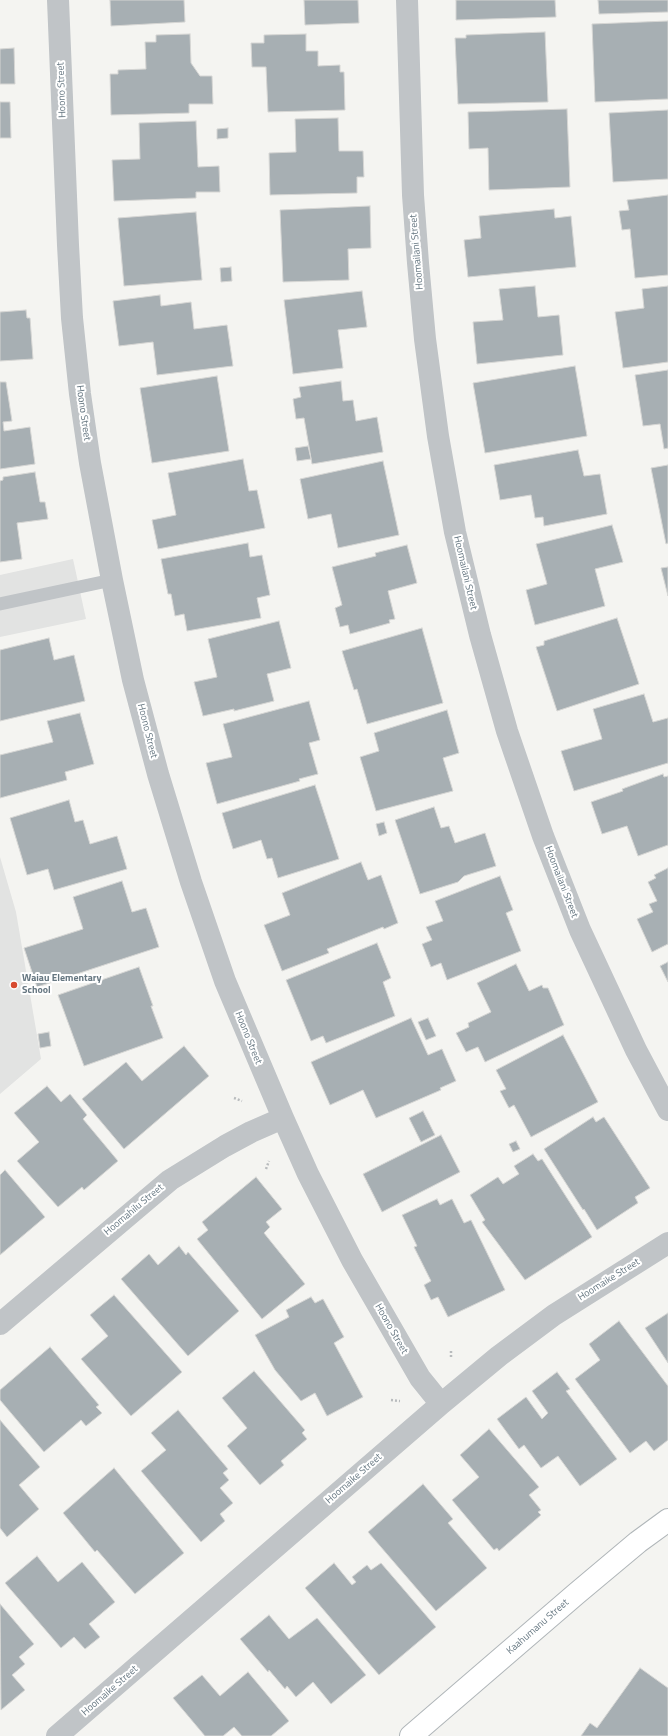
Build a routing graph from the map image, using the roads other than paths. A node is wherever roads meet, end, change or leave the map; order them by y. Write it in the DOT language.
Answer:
graph roads {
  1 [pos="58,0"];
  2 [pos="407,0"];
  3 [pos="112,580"];
  4 [pos="0,604"];
  5 [pos="668,1110"];
  6 [pos="283,1118"];
  7 [pos="668,1243"];
  8 [pos="0,1324"];
  9 [pos="441,1404"];
  10 [pos="668,1520"];
  11 [pos="57,1736"];
  12 [pos="411,1736"];
  1 -- 3 [label="street, Hoono Street"];
  2 -- 5 [label="street, Hoomailani Street"];
  3 -- 4 [label="lane"];
  3 -- 6 [label="street, Hoono Street"];
  6 -- 8 [label="street, Hoomahilu Street"];
  6 -- 9 [label="street, Hoono Street"];
  7 -- 9 [label="street, Hoomaike Street"];
  9 -- 11 [label="street, Hoomaike Street"];
  10 -- 12 [label="street, Kaahumanu Street"];
}
